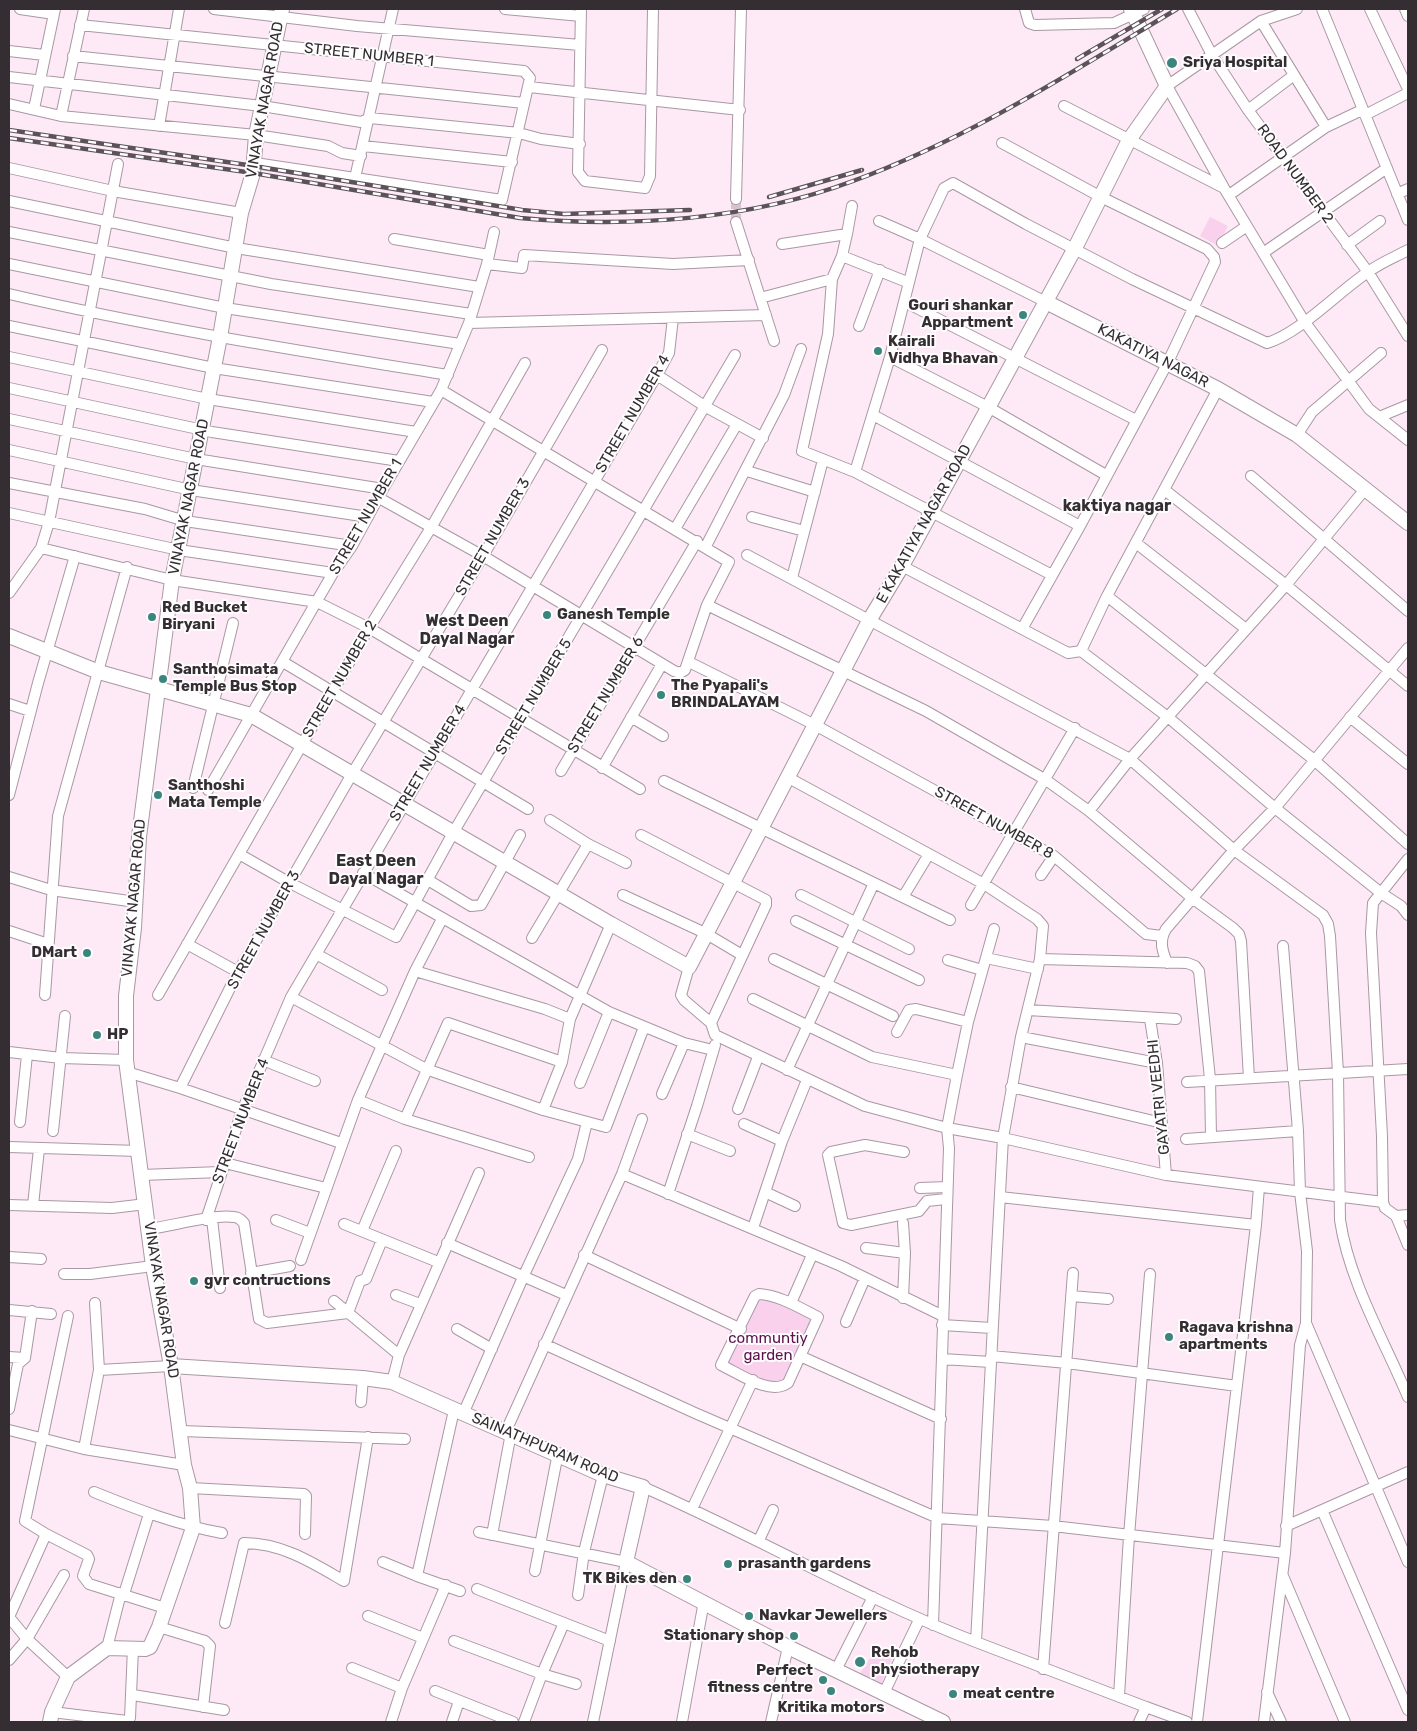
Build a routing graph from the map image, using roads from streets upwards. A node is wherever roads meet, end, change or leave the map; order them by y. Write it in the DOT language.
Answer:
graph roads {
  1 [pos="20,9"];
  2 [pos="84,9"];
  3 [pos="179,9"];
  4 [pos="214,9"];
  5 [pos="393,9"];
  6 [pos="506,9"];
  7 [pos="653,9"];
  8 [pos="741,9"];
  9 [pos="1025,9"];
  10 [pos="1188,9"];
  11 [pos="1297,9"];
  12 [pos="1322,9"];
  13 [pos="1370,9"];
  14 [pos="1405,9"];
  15 [pos="54,11"];
  16 [pos="1136,11"];
  17 [pos="281,12"];
  18 [pos="581,13"];
  19 [pos="1408,16"];
  20 [pos="1261,21"];
  21 [pos="80,25"];
  22 [pos="391,27"];
  23 [pos="174,36"];
  24 [pos="580,45"];
  25 [pos="274,46"];
  26 [pos="9,50"];
  27 [pos="44,55"];
  28 [pos="1212,55"];
  29 [pos="73,56"];
  30 [pos="384,57"];
  31 [pos="168,66"];
  32 [pos="1294,75"];
  33 [pos="9,77"];
  34 [pos="267,77"];
  35 [pos="40,80"];
  36 [pos="66,84"];
  37 [pos="1167,86"];
  38 [pos="377,87"];
  39 [pos="529,87"];
  40 [pos="1408,89"];
  41 [pos="580,93"];
  42 [pos="1408,93"];
  43 [pos="163,96"];
  44 [pos="652,99"];
  45 [pos="524,103"];
  46 [pos="9,104"];
  47 [pos="262,106"];
  48 [pos="1064,106"];
  49 [pos="34,109"];
  50 [pos="740,110"];
  51 [pos="1248,110"];
  52 [pos="1364,112"];
  53 [pos="62,116"];
  54 [pos="370,118"];
  55 [pos="159,126"];
  56 [pos="1326,127"];
  57 [pos="519,132"];
  58 [pos="256,135"];
  59 [pos="1129,140"];
  60 [pos="1002,143"];
  61 [pos="580,144"];
  62 [pos="362,151"];
  63 [pos="1283,158"];
  64 [pos="512,162"];
  65 [pos="254,163"];
  66 [pos="118,164"];
  67 [pos="9,168"];
  68 [pos="1387,168"];
  69 [pos="355,178"];
  70 [pos="1408,189"];
  71 [pos="113,191"];
  72 [pos="1227,191"];
  73 [pos="1397,194"];
  74 [pos="1101,197"];
  75 [pos="736,199"];
  76 [pos="9,200"];
  77 [pos="852,206"];
  78 [pos="1323,212"];
  79 [pos="241,213"];
  80 [pos="1408,220"];
  81 [pos="878,221"];
  82 [pos="1380,221"];
  83 [pos="108,222"];
  84 [pos="736,222"];
  85 [pos="1248,226"];
  86 [pos="9,232"];
  87 [pos="494,232"];
  88 [pos="847,234"];
  89 [pos="394,239"];
  90 [pos="920,239"];
  91 [pos="1222,243"];
  92 [pos="782,244"];
  93 [pos="1347,244"];
  94 [pos="236,248"];
  95 [pos="1075,248"];
  96 [pos="1408,250"];
  97 [pos="103,252"];
  98 [pos="1263,253"];
  99 [pos="842,256"];
  100 [pos="488,260"];
  101 [pos="749,260"];
  102 [pos="9,264"];
  103 [pos="880,270"];
  104 [pos="1368,272"];
  105 [pos="230,277"];
  106 [pos="832,279"];
  107 [pos="96,282"];
  108 [pos="907,282"];
  109 [pos="479,287"];
  110 [pos="9,294"];
  111 [pos="760,298"];
  112 [pos="905,302"];
  113 [pos="1046,302"];
  114 [pos="225,308"];
  115 [pos="1194,308"];
  116 [pos="90,313"];
  117 [pos="766,316"];
  118 [pos="470,318"];
  119 [pos="673,318"];
  120 [pos="1304,321"];
  121 [pos="9,326"];
  122 [pos="859,326"];
  123 [pos="1408,336"];
  124 [pos="220,337"];
  125 [pos="774,341"];
  126 [pos="85,343"];
  127 [pos="460,344"];
  128 [pos="801,349"];
  129 [pos="602,350"];
  130 [pos="1381,353"];
  131 [pos="735,355"];
  132 [pos="9,357"];
  133 [pos="890,357"];
  134 [pos="1015,358"];
  135 [pos="525,363"];
  136 [pos="1167,364"];
  137 [pos="214,368"];
  138 [pos="78,372"];
  139 [pos="448,375"];
  140 [pos="657,375"];
  141 [pos="1349,381"];
  142 [pos="9,388"];
  143 [pos="1218,389"];
  144 [pos="441,390"];
  145 [pos="208,399"];
  146 [pos="72,402"];
  147 [pos="433,402"];
  148 [pos="1408,405"];
  149 [pos="706,407"];
  150 [pos="988,407"];
  151 [pos="873,415"];
  152 [pos="1379,417"];
  153 [pos="9,419"];
  154 [pos="1136,420"];
  155 [pos="492,422"];
  156 [pos="736,424"];
  157 [pos="202,429"];
  158 [pos="67,432"];
  159 [pos="416,432"];
  160 [pos="1297,434"];
  161 [pos="1407,437"];
  162 [pos="763,438"];
  163 [pos="9,450"];
  164 [pos="542,451"];
  165 [pos="196,459"];
  166 [pos="823,460"];
  167 [pos="399,461"];
  168 [pos="959,462"];
  169 [pos="61,463"];
  170 [pos="747,471"];
  171 [pos="855,472"];
  172 [pos="1106,475"];
  173 [pos="1251,476"];
  174 [pos="594,482"];
  175 [pos="9,483"];
  176 [pos="1366,488"];
  177 [pos="191,490"];
  178 [pos="1166,491"];
  179 [pos="55,492"];
  180 [pos="815,492"];
  181 [pos="381,493"];
  182 [pos="931,511"];
  183 [pos="644,512"];
  184 [pos="9,513"];
  185 [pos="368,517"];
  186 [pos="752,517"];
  187 [pos="185,521"];
  188 [pos="49,522"];
  189 [pos="1408,523"];
  190 [pos="432,526"];
  191 [pos="1080,526"];
  192 [pos="676,529"];
  193 [pos="804,531"];
  194 [pos="1325,537"];
  195 [pos="1136,543"];
  196 [pos="702,544"];
  197 [pos="352,546"];
  198 [pos="41,548"];
  199 [pos="179,550"];
  200 [pos="75,556"];
  201 [pos="482,556"];
  202 [pos="747,556"];
  203 [pos="902,566"];
  204 [pos="127,567"];
  205 [pos="334,573"];
  206 [pos="1052,575"];
  207 [pos="792,578"];
  208 [pos="172,580"];
  209 [pos="533,585"];
  210 [pos="1286,585"];
  211 [pos="9,592"];
  212 [pos="1107,596"];
  213 [pos="317,602"];
  214 [pos="707,606"];
  215 [pos="1408,611"];
  216 [pos="583,616"];
  217 [pos="870,619"];
  218 [pos="233,623"];
  219 [pos="369,628"];
  220 [pos="1022,629"];
  221 [pos="1246,629"];
  222 [pos="9,636"];
  223 [pos="635,647"];
  224 [pos="1408,648"];
  225 [pos="1081,651"];
  226 [pos="46,652"];
  227 [pos="420,660"];
  228 [pos="283,662"];
  229 [pos="689,662"];
  230 [pos="662,664"];
  231 [pos="843,671"];
  232 [pos="1389,671"];
  233 [pos="99,672"];
  234 [pos="1206,675"];
  235 [pos="1408,686"];
  236 [pos="157,689"];
  237 [pos="471,690"];
  238 [pos="333,692"];
  239 [pos="9,704"];
  240 [pos="213,704"];
  241 [pos="30,711"];
  242 [pos="251,715"];
  243 [pos="631,717"];
  244 [pos="1350,717"];
  245 [pos="1169,718"];
  246 [pos="520,719"];
  247 [pos="382,722"];
  248 [pos="815,725"];
  249 [pos="1074,728"];
  250 [pos="663,736"];
  251 [pos="302,746"];
  252 [pos="573,751"];
  253 [pos="434,753"];
  254 [pos="13,759"];
  255 [pos="1130,759"];
  256 [pos="1313,760"];
  257 [pos="1408,764"];
  258 [pos="602,768"];
  259 [pos="561,771"];
  260 [pos="352,774"];
  261 [pos="787,777"];
  262 [pos="1046,780"];
  263 [pos="664,781"];
  264 [pos="484,782"];
  265 [pos="192,788"];
  266 [pos="208,790"];
  267 [pos="640,790"];
  268 [pos="9,795"];
  269 [pos="403,804"];
  270 [pos="1274,808"];
  271 [pos="528,809"];
  272 [pos="1089,811"];
  273 [pos="550,820"];
  274 [pos="759,828"];
  275 [pos="453,833"];
  276 [pos="1013,833"];
  277 [pos="520,836"];
  278 [pos="641,836"];
  279 [pos="588,844"];
  280 [pos="1408,844"];
  281 [pos="1234,850"];
  282 [pos="239,854"];
  283 [pos="929,854"];
  284 [pos="1054,856"];
  285 [pos="1408,859"];
  286 [pos="505,863"];
  287 [pos="626,863"];
  288 [pos="364,873"];
  289 [pos="1041,875"];
  290 [pos="9,877"];
  291 [pos="428,880"];
  292 [pos="733,881"];
  293 [pos="290,883"];
  294 [pos="874,883"];
  295 [pos="984,884"];
  296 [pos="51,890"];
  297 [pos="558,893"];
  298 [pos="1381,893"];
  299 [pos="623,895"];
  300 [pos="801,895"];
  301 [pos="903,897"];
  302 [pos="1192,898"];
  303 [pos="136,902"];
  304 [pos="415,902"];
  305 [pos="971,905"];
  306 [pos="342,909"];
  307 [pos="1408,915"];
  308 [pos="442,919"];
  309 [pos="950,920"];
  310 [pos="796,921"];
  311 [pos="858,922"];
  312 [pos="611,924"];
  313 [pos="994,930"];
  314 [pos="9,933"];
  315 [pos="705,933"];
  316 [pos="1162,936"];
  317 [pos="532,938"];
  318 [pos="48,944"];
  319 [pos="187,944"];
  320 [pos="846,946"];
  321 [pos="1283,946"];
  322 [pos="908,949"];
  323 [pos="316,954"];
  324 [pos="742,955"];
  325 [pos="986,958"];
  326 [pos="774,959"];
  327 [pos="948,960"];
  328 [pos="1166,963"];
  329 [pos="1039,964"];
  330 [pos="689,967"];
  331 [pos="982,970"];
  332 [pos="415,971"];
  333 [pos="238,972"];
  334 [pos="919,980"];
  335 [pos="827,985"];
  336 [pos="382,990"];
  337 [pos="45,995"];
  338 [pos="158,996"];
  339 [pos="291,997"];
  340 [pos="580,997"];
  341 [pos="754,999"];
  342 [pos="1028,1010"];
  343 [pos="609,1012"];
  344 [pos="65,1016"];
  345 [pos="893,1016"];
  346 [pos="570,1019"];
  347 [pos="1150,1019"];
  348 [pos="1176,1019"];
  349 [pos="968,1022"];
  350 [pos="711,1024"];
  351 [pos="644,1027"];
  352 [pos="809,1027"];
  353 [pos="897,1032"];
  354 [pos="718,1037"];
  355 [pos="1021,1037"];
  356 [pos="684,1044"];
  357 [pos="381,1046"];
  358 [pos="713,1050"];
  359 [pos="9,1052"];
  360 [pos="27,1055"];
  361 [pos="758,1057"];
  362 [pos="61,1058"];
  363 [pos="263,1060"];
  364 [pos="562,1062"];
  365 [pos="1157,1063"];
  366 [pos="126,1066"];
  367 [pos="426,1069"];
  368 [pos="1408,1069"];
  369 [pos="787,1070"];
  370 [pos="1377,1070"];
  371 [pos="1338,1073"];
  372 [pos="957,1075"];
  373 [pos="1292,1076"];
  374 [pos="1249,1078"];
  375 [pos="807,1080"];
  376 [pos="1210,1080"];
  377 [pos="315,1081"];
  378 [pos="1187,1082"];
  379 [pos="580,1083"];
  380 [pos="1010,1087"];
  381 [pos="180,1088"];
  382 [pos="662,1094"];
  383 [pos="358,1100"];
  384 [pos="738,1109"];
  385 [pos="544,1110"];
  386 [pos="242,1111"];
  387 [pos="405,1119"];
  388 [pos="642,1119"];
  389 [pos="20,1122"];
  390 [pos="587,1122"];
  391 [pos="1162,1123"];
  392 [pos="744,1124"];
  393 [pos="947,1128"];
  394 [pos="52,1131"];
  395 [pos="1298,1131"];
  396 [pos="687,1134"];
  397 [pos="1211,1137"];
  398 [pos="1003,1138"];
  399 [pos="1186,1139"];
  400 [pos="782,1141"];
  401 [pos="341,1143"];
  402 [pos="9,1147"];
  403 [pos="39,1149"];
  404 [pos="139,1151"];
  405 [pos="396,1151"];
  406 [pos="730,1151"];
  407 [pos="904,1152"];
  408 [pos="529,1156"];
  409 [pos="222,1167"];
  410 [pos="480,1174"];
  411 [pos="622,1174"];
  412 [pos="1166,1175"];
  413 [pos="142,1176"];
  414 [pos="947,1187"];
  415 [pos="1259,1187"];
  416 [pos="326,1188"];
  417 [pos="920,1188"];
  418 [pos="764,1192"];
  419 [pos="1300,1192"];
  420 [pos="668,1194"];
  421 [pos="1340,1195"];
  422 [pos="1000,1197"];
  423 [pos="946,1199"];
  424 [pos="1383,1202"];
  425 [pos="9,1204"];
  426 [pos="146,1204"];
  427 [pos="33,1205"];
  428 [pos="795,1206"];
  429 [pos="1408,1215"];
  430 [pos="1396,1216"];
  431 [pos="209,1220"];
  432 [pos="276,1220"];
  433 [pos="903,1223"];
  434 [pos="344,1224"];
  435 [pos="1256,1224"];
  436 [pos="753,1228"];
  437 [pos="149,1229"];
  438 [pos="362,1232"];
  439 [pos="310,1233"];
  440 [pos="382,1240"];
  441 [pos="448,1242"];
  442 [pos="1408,1245"];
  443 [pos="866,1248"];
  444 [pos="905,1253"];
  445 [pos="584,1255"];
  446 [pos="812,1255"];
  447 [pos="9,1258"];
  448 [pos="41,1259"];
  449 [pos="300,1260"];
  450 [pos="438,1262"];
  451 [pos="153,1266"];
  452 [pos="290,1266"];
  453 [pos="1073,1273"];
  454 [pos="64,1274"];
  455 [pos="251,1274"];
  456 [pos="1150,1274"];
  457 [pos="524,1275"];
  458 [pos="865,1278"];
  459 [pos="220,1288"];
  460 [pos="396,1295"];
  461 [pos="566,1295"];
  462 [pos="1071,1296"];
  463 [pos="903,1298"];
  464 [pos="1108,1299"];
  465 [pos="334,1301"];
  466 [pos="95,1303"];
  467 [pos="791,1303"];
  468 [pos="420,1304"];
  469 [pos="9,1310"];
  470 [pos="32,1311"];
  471 [pos="348,1313"];
  472 [pos="51,1314"];
  473 [pos="68,1316"];
  474 [pos="942,1320"];
  475 [pos="846,1322"];
  476 [pos="1306,1323"];
  477 [pos="992,1328"];
  478 [pos="457,1329"];
  479 [pos="741,1329"];
  480 [pos="544,1344"];
  481 [pos="492,1348"];
  482 [pos="398,1355"];
  483 [pos="800,1356"];
  484 [pos="9,1357"];
  485 [pos="25,1358"];
  486 [pos="942,1359"];
  487 [pos="991,1359"];
  488 [pos="1067,1363"];
  489 [pos="171,1366"];
  490 [pos="99,1370"];
  491 [pos="1141,1373"];
  492 [pos="363,1378"];
  493 [pos="753,1380"];
  494 [pos="392,1382"];
  495 [pos="1237,1386"];
  496 [pos="1408,1397"];
  497 [pos="361,1402"];
  498 [pos="9,1409"];
  499 [pos="459,1412"];
  500 [pos="941,1419"];
  501 [pos="730,1427"];
  502 [pos="9,1430"];
  503 [pos="181,1430"];
  504 [pos="508,1432"];
  505 [pos="368,1437"];
  506 [pos="44,1438"];
  507 [pos="405,1439"];
  508 [pos="84,1448"];
  509 [pos="558,1453"];
  510 [pos="184,1465"];
  511 [pos="1408,1472"];
  512 [pos="603,1475"];
  513 [pos="642,1487"];
  514 [pos="1377,1487"];
  515 [pos="190,1488"];
  516 [pos="94,1492"];
  517 [pos="692,1508"];
  518 [pos="773,1510"];
  519 [pos="1322,1510"];
  520 [pos="149,1514"];
  521 [pos="938,1518"];
  522 [pos="984,1522"];
  523 [pos="1053,1526"];
  524 [pos="1286,1526"];
  525 [pos="193,1528"];
  526 [pos="479,1532"];
  527 [pos="222,1533"];
  528 [pos="46,1534"];
  529 [pos="304,1534"];
  530 [pos="492,1535"];
  531 [pos="1129,1536"];
  532 [pos="759,1540"];
  533 [pos="542,1544"];
  534 [pos="1217,1546"];
  535 [pos="584,1552"];
  536 [pos="1285,1553"];
  537 [pos="383,1562"];
  538 [pos="626,1562"];
  539 [pos="1408,1562"];
  540 [pos="535,1571"];
  541 [pos="64,1575"];
  542 [pos="1282,1575"];
  543 [pos="417,1576"];
  544 [pos="446,1585"];
  545 [pos="477,1589"];
  546 [pos="460,1591"];
  547 [pos="123,1594"];
  548 [pos="578,1595"];
  549 [pos="873,1597"];
  550 [pos="704,1601"];
  551 [pos="165,1608"];
  552 [pos="368,1616"];
  553 [pos="9,1617"];
  554 [pos="919,1620"];
  555 [pos="225,1623"];
  556 [pos="564,1624"];
  557 [pos="933,1625"];
  558 [pos="159,1627"];
  559 [pos="423,1638"];
  560 [pos="27,1639"];
  561 [pos="454,1640"];
  562 [pos="610,1640"];
  563 [pos="976,1642"];
  564 [pos="788,1647"];
  565 [pos="107,1648"];
  566 [pos="133,1648"];
  567 [pos="9,1660"];
  568 [pos="352,1668"];
  569 [pos="1043,1668"];
  570 [pos="836,1670"];
  571 [pos="542,1674"];
  572 [pos="68,1677"];
  573 [pos="576,1684"];
  574 [pos="402,1688"];
  575 [pos="435,1691"];
  576 [pos="1267,1691"];
  577 [pos="132,1695"];
  578 [pos="883,1695"];
  579 [pos="1119,1696"];
  580 [pos="459,1702"];
  581 [pos="203,1708"];
  582 [pos="1146,1708"];
  583 [pos="224,1710"];
  584 [pos="1408,1710"];
  585 [pos="51,1717"];
  586 [pos="391,1722"];
  587 [pos="452,1722"];
  588 [pos="513,1722"];
  589 [pos="524,1722"];
  590 [pos="593,1722"];
  591 [pos="682,1722"];
  592 [pos="771,1722"];
  593 [pos="943,1722"];
  594 [pos="1139,1722"];
  595 [pos="1187,1722"];
  596 [pos="1198,1722"];
  597 [pos="1264,1722"];
  598 [pos="1281,1722"];
  599 [pos="1345,1722"];
  1 -- 15 [label="street"];
  2 -- 21 [label="street"];
  3 -- 23 [label="street"];
  4 -- 17 [label="street"];
  5 -- 22 [label="street"];
  6 -- 18 [label="street"];
  7 -- 44 [label="street"];
  8 -- 50 [label="street"];
  9 -- 16 [label="street"];
  10 -- 28 [label="street, ROAD NUMBER 2"];
  11 -- 20 [label="street"];
  12 -- 52 [label="street"];
  13 -- 40 [label="street"];
  14 -- 19 [label="street"];
  15 -- 27 [label="street"];
  16 -- 37 [label="street"];
  17 -- 22 [label="street"];
  17 -- 25 [label="street, VINAYAK NAGAR ROAD"];
  18 -- 24 [label="street"];
  20 -- 28 [label="street"];
  20 -- 32 [label="street"];
  21 -- 23 [label="street, STREET NUMBER 1"];
  21 -- 29 [label="street"];
  22 -- 24 [label="street"];
  22 -- 30 [label="street"];
  23 -- 25 [label="street, STREET NUMBER 1"];
  23 -- 31 [label="street"];
  24 -- 41 [label="street"];
  25 -- 30 [label="street, STREET NUMBER 1"];
  25 -- 34 [label="street, VINAYAK NAGAR ROAD"];
  26 -- 27 [label="street"];
  27 -- 35 [label="street"];
  28 -- 37 [label="street"];
  28 -- 51 [label="street, ROAD NUMBER 2"];
  29 -- 31 [label="street"];
  29 -- 36 [label="street"];
  30 -- 38 [label="street"];
  30 -- 39 [label="street, STREET NUMBER 1"];
  31 -- 34 [label="street"];
  31 -- 43 [label="street"];
  32 -- 51 [label="street"];
  32 -- 56 [label="street"];
  33 -- 35 [label="street"];
  34 -- 38 [label="street"];
  34 -- 47 [label="street, VINAYAK NAGAR ROAD"];
  35 -- 36 [label="street"];
  35 -- 49 [label="street"];
  36 -- 43 [label="street"];
  36 -- 53 [label="street"];
  37 -- 59 [label="street, E KAKATIYA NAGAR ROAD"];
  37 -- 72 [label="street"];
  38 -- 45 [label="street"];
  38 -- 54 [label="street"];
  39 -- 41 [label="street"];
  39 -- 45 [label="street"];
  41 -- 44 [label="street"];
  41 -- 61 [label="street"];
  42 -- 52 [label="street"];
  43 -- 47 [label="street"];
  43 -- 55 [label="street"];
  44 -- 50 [label="street"];
  44 -- 61 [label="street"];
  45 -- 57 [label="street"];
  46 -- 49 [label="street"];
  47 -- 54 [label="street"];
  47 -- 58 [label="street, VINAYAK NAGAR ROAD"];
  48 -- 59 [label="street"];
  49 -- 53 [label="street"];
  50 -- 75 [label="street"];
  51 -- 63 [label="street, ROAD NUMBER 2"];
  52 -- 56 [label="street"];
  52 -- 68 [label="street"];
  53 -- 55 [label="street"];
  54 -- 57 [label="street"];
  54 -- 62 [label="street"];
  55 -- 58 [label="street"];
  56 -- 63 [label="street"];
  57 -- 61 [label="street"];
  57 -- 64 [label="street"];
  58 -- 62 [label="street"];
  58 -- 65 [label="street, VINAYAK NAGAR ROAD"];
  59 -- 72 [label="street"];
  59 -- 74 [label="street, E KAKATIYA NAGAR ROAD"];
  60 -- 74 [label="street"];
  62 -- 64 [label="street"];
  62 -- 69 [label="street"];
  63 -- 72 [label="street"];
  63 -- 78 [label="street, ROAD NUMBER 2"];
  64 -- 69 [label="street"];
  65 -- 69 [label="street"];
  65 -- 79 [label="street, VINAYAK NAGAR ROAD"];
  66 -- 71 [label="street"];
  67 -- 71 [label="street"];
  68 -- 73 [label="street"];
  68 -- 78 [label="street"];
  70 -- 73 [label="street"];
  71 -- 79 [label="street"];
  71 -- 83 [label="street"];
  72 -- 85 [label="street"];
  73 -- 80 [label="street"];
  74 -- 95 [label="street, E KAKATIYA NAGAR ROAD"];
  74 -- 115 [label="street"];
  76 -- 83 [label="street"];
  77 -- 88 [label="street"];
  78 -- 93 [label="street, ROAD NUMBER 2"];
  78 -- 98 [label="street"];
  79 -- 94 [label="street, VINAYAK NAGAR ROAD"];
  81 -- 90 [label="street, KAKATIYA NAGAR"];
  82 -- 93 [label="street"];
  83 -- 94 [label="street"];
  83 -- 97 [label="street"];
  84 -- 101 [label="street"];
  85 -- 91 [label="street"];
  85 -- 98 [label="street"];
  86 -- 97 [label="street"];
  87 -- 100 [label="street, STREET NUMBER 1"];
  88 -- 92 [label="street"];
  88 -- 99 [label="street"];
  89 -- 100 [label="street"];
  90 -- 95 [label="street"];
  90 -- 108 [label="street"];
  90 -- 113 [label="street, KAKATIYA NAGAR"];
  93 -- 104 [label="street, ROAD NUMBER 2"];
  94 -- 105 [label="street, VINAYAK NAGAR ROAD"];
  94 -- 109 [label="street"];
  95 -- 113 [label="street, E KAKATIYA NAGAR ROAD"];
  95 -- 115 [label="street"];
  96 -- 104 [label="street"];
  97 -- 105 [label="street"];
  97 -- 107 [label="street"];
  98 -- 120 [label="street"];
  99 -- 103 [label="street"];
  99 -- 106 [label="street"];
  100 -- 101 [label="street"];
  100 -- 109 [label="street, STREET NUMBER 1"];
  101 -- 111 [label="street"];
  102 -- 107 [label="street"];
  103 -- 108 [label="street"];
  103 -- 122 [label="street"];
  104 -- 120 [label="street"];
  104 -- 123 [label="street, ROAD NUMBER 2"];
  105 -- 114 [label="street, VINAYAK NAGAR ROAD"];
  105 -- 118 [label="street"];
  106 -- 111 [label="street"];
  106 -- 166 [label="street"];
  107 -- 114 [label="street"];
  107 -- 116 [label="street"];
  108 -- 112 [label="street"];
  109 -- 118 [label="street, STREET NUMBER 1"];
  110 -- 116 [label="street"];
  111 -- 117 [label="street"];
  112 -- 133 [label="street"];
  112 -- 134 [label="street"];
  113 -- 134 [label="street, E KAKATIYA NAGAR ROAD"];
  113 -- 136 [label="street, KAKATIYA NAGAR"];
  114 -- 124 [label="street, VINAYAK NAGAR ROAD"];
  114 -- 127 [label="street"];
  115 -- 120 [label="street"];
  115 -- 136 [label="street"];
  116 -- 124 [label="street"];
  116 -- 126 [label="street"];
  117 -- 119 [label="street"];
  117 -- 125 [label="street"];
  118 -- 119 [label="street"];
  118 -- 127 [label="street, STREET NUMBER 1"];
  119 -- 140 [label="street, STREET NUMBER 4"];
  120 -- 141 [label="street"];
  121 -- 126 [label="street"];
  124 -- 137 [label="street, VINAYAK NAGAR ROAD"];
  124 -- 139 [label="street"];
  126 -- 137 [label="street"];
  126 -- 138 [label="street"];
  127 -- 139 [label="street, STREET NUMBER 1"];
  128 -- 162 [label="street, STREET NUMBER 6"];
  129 -- 164 [label="street, STREET NUMBER 3"];
  130 -- 141 [label="street"];
  131 -- 149 [label="street, STREET NUMBER 5"];
  132 -- 138 [label="street"];
  133 -- 150 [label="street"];
  133 -- 151 [label="street"];
  134 -- 150 [label="street, E KAKATIYA NAGAR ROAD"];
  134 -- 154 [label="street"];
  135 -- 155 [label="street, STREET NUMBER 2"];
  136 -- 143 [label="street, KAKATIYA NAGAR"];
  136 -- 154 [label="street"];
  137 -- 145 [label="street, VINAYAK NAGAR ROAD"];
  137 -- 147 [label="street"];
  138 -- 145 [label="street"];
  138 -- 146 [label="street"];
  139 -- 144 [label="street, STREET NUMBER 1"];
  140 -- 149 [label="street"];
  140 -- 174 [label="street, STREET NUMBER 4"];
  141 -- 152 [label="street"];
  141 -- 160 [label="street"];
  142 -- 146 [label="street"];
  143 -- 160 [label="street, KAKATIYA NAGAR"];
  143 -- 178 [label="street"];
  144 -- 147 [label="street, STREET NUMBER 1"];
  144 -- 155 [label="street"];
  145 -- 157 [label="street, VINAYAK NAGAR ROAD"];
  145 -- 159 [label="street"];
  146 -- 157 [label="street"];
  146 -- 158 [label="street"];
  147 -- 159 [label="street, STREET NUMBER 1"];
  148 -- 152 [label="street"];
  149 -- 156 [label="street"];
  149 -- 183 [label="street, STREET NUMBER 5"];
  150 -- 168 [label="street, E KAKATIYA NAGAR ROAD"];
  150 -- 172 [label="street"];
  151 -- 168 [label="street"];
  151 -- 171 [label="street"];
  152 -- 161 [label="street"];
  153 -- 158 [label="street"];
  154 -- 172 [label="street"];
  155 -- 164 [label="street"];
  155 -- 190 [label="street, STREET NUMBER 2"];
  156 -- 162 [label="street"];
  156 -- 192 [label="street"];
  157 -- 165 [label="street, VINAYAK NAGAR ROAD"];
  157 -- 167 [label="street"];
  158 -- 165 [label="street"];
  158 -- 169 [label="street"];
  159 -- 167 [label="street, STREET NUMBER 1"];
  160 -- 176 [label="street, KAKATIYA NAGAR"];
  162 -- 170 [label="street, STREET NUMBER 6"];
  163 -- 169 [label="street"];
  164 -- 174 [label="street"];
  164 -- 201 [label="street, STREET NUMBER 3"];
  165 -- 177 [label="street, VINAYAK NAGAR ROAD"];
  165 -- 181 [label="street"];
  166 -- 171 [label="street"];
  166 -- 180 [label="street"];
  167 -- 181 [label="street, STREET NUMBER 1"];
  168 -- 182 [label="street, E KAKATIYA NAGAR ROAD"];
  168 -- 191 [label="street"];
  169 -- 177 [label="street"];
  169 -- 179 [label="street"];
  170 -- 180 [label="street"];
  170 -- 196 [label="street, STREET NUMBER 6"];
  171 -- 182 [label="street"];
  172 -- 191 [label="street"];
  173 -- 194 [label="street"];
  174 -- 183 [label="street"];
  174 -- 209 [label="street, STREET NUMBER 4"];
  175 -- 179 [label="street"];
  176 -- 189 [label="street, KAKATIYA NAGAR"];
  176 -- 194 [label="street"];
  177 -- 185 [label="street"];
  177 -- 187 [label="street, VINAYAK NAGAR ROAD"];
  178 -- 195 [label="street"];
  178 -- 210 [label="street"];
  179 -- 187 [label="street"];
  179 -- 188 [label="street"];
  180 -- 193 [label="street"];
  181 -- 185 [label="street, STREET NUMBER 1"];
  181 -- 190 [label="street"];
  182 -- 203 [label="street, E KAKATIYA NAGAR ROAD"];
  182 -- 206 [label="street"];
  183 -- 192 [label="street"];
  183 -- 216 [label="street, STREET NUMBER 5"];
  184 -- 188 [label="street"];
  185 -- 197 [label="street, STREET NUMBER 1"];
  186 -- 193 [label="street"];
  187 -- 197 [label="street"];
  187 -- 199 [label="street, VINAYAK NAGAR ROAD"];
  188 -- 198 [label="street"];
  188 -- 199 [label="street"];
  190 -- 201 [label="street"];
  190 -- 219 [label="street, STREET NUMBER 2"];
  191 -- 206 [label="street"];
  192 -- 196 [label="street"];
  193 -- 207 [label="street"];
  194 -- 210 [label="street"];
  194 -- 215 [label="street"];
  195 -- 212 [label="street"];
  195 -- 221 [label="street"];
  196 -- 214 [label="street"];
  196 -- 223 [label="street, STREET NUMBER 6"];
  197 -- 205 [label="street, STREET NUMBER 1"];
  198 -- 200 [label="street"];
  198 -- 211 [label="street"];
  199 -- 205 [label="street"];
  199 -- 208 [label="street, VINAYAK NAGAR ROAD"];
  200 -- 204 [label="street"];
  200 -- 226 [label="street"];
  201 -- 209 [label="street"];
  201 -- 227 [label="street, STREET NUMBER 3"];
  202 -- 207 [label="street"];
  203 -- 217 [label="street, E KAKATIYA NAGAR ROAD"];
  203 -- 220 [label="street"];
  204 -- 208 [label="street"];
  204 -- 233 [label="street"];
  205 -- 213 [label="street, STREET NUMBER 1"];
  206 -- 220 [label="street"];
  207 -- 217 [label="street"];
  208 -- 213 [label="street"];
  208 -- 236 [label="street, VINAYAK NAGAR ROAD"];
  209 -- 216 [label="street"];
  209 -- 237 [label="street, STREET NUMBER 4"];
  210 -- 221 [label="street"];
  210 -- 232 [label="street"];
  212 -- 225 [label="street"];
  212 -- 234 [label="street"];
  213 -- 219 [label="street"];
  213 -- 228 [label="street, STREET NUMBER 1"];
  214 -- 229 [label="street"];
  214 -- 231 [label="street"];
  216 -- 223 [label="street"];
  216 -- 246 [label="street, STREET NUMBER 5"];
  217 -- 231 [label="street, E KAKATIYA NAGAR ROAD"];
  217 -- 249 [label="street"];
  218 -- 240 [label="street"];
  219 -- 227 [label="street"];
  219 -- 238 [label="street, STREET NUMBER 2"];
  220 -- 225 [label="street"];
  221 -- 234 [label="street"];
  222 -- 226 [label="street"];
  223 -- 230 [label="street"];
  223 -- 252 [label="street, STREET NUMBER 6"];
  224 -- 232 [label="street"];
  225 -- 245 [label="street"];
  226 -- 233 [label="street"];
  226 -- 241 [label="street"];
  227 -- 237 [label="street"];
  227 -- 247 [label="street, STREET NUMBER 3"];
  228 -- 238 [label="street"];
  228 -- 242 [label="street, STREET NUMBER 1"];
  229 -- 230 [label="street"];
  229 -- 248 [label="street, STREET NUMBER 8"];
  230 -- 243 [label="street"];
  231 -- 248 [label="street, E KAKATIYA NAGAR ROAD"];
  231 -- 262 [label="street"];
  232 -- 235 [label="street"];
  232 -- 244 [label="street"];
  233 -- 236 [label="street"];
  233 -- 296 [label="street"];
  234 -- 245 [label="street"];
  234 -- 256 [label="street"];
  236 -- 240 [label="street"];
  236 -- 303 [label="street, VINAYAK NAGAR ROAD"];
  237 -- 246 [label="street"];
  237 -- 253 [label="street, STREET NUMBER 4"];
  238 -- 247 [label="street"];
  238 -- 251 [label="street, STREET NUMBER 2"];
  239 -- 241 [label="street"];
  240 -- 242 [label="street"];
  240 -- 265 [label="street"];
  241 -- 254 [label="street"];
  242 -- 251 [label="street"];
  242 -- 266 [label="street, STREET NUMBER 1"];
  243 -- 250 [label="street"];
  243 -- 258 [label="street"];
  244 -- 256 [label="street"];
  244 -- 257 [label="street"];
  245 -- 255 [label="street"];
  245 -- 270 [label="street"];
  246 -- 252 [label="street"];
  246 -- 264 [label="street, STREET NUMBER 5"];
  247 -- 253 [label="street"];
  247 -- 260 [label="street, STREET NUMBER 3"];
  248 -- 261 [label="street, E KAKATIYA NAGAR ROAD"];
  248 -- 276 [label="street, STREET NUMBER 8"];
  249 -- 255 [label="street"];
  249 -- 262 [label="street"];
  251 -- 260 [label="street"];
  251 -- 282 [label="street, STREET NUMBER 2"];
  252 -- 258 [label="street"];
  252 -- 259 [label="street, STREET NUMBER 6"];
  253 -- 264 [label="street"];
  253 -- 269 [label="street, STREET NUMBER 4"];
  254 -- 268 [label="street"];
  255 -- 272 [label="street"];
  255 -- 281 [label="street"];
  256 -- 270 [label="street"];
  256 -- 280 [label="street"];
  258 -- 267 [label="street"];
  260 -- 269 [label="street"];
  260 -- 293 [label="street, STREET NUMBER 3"];
  261 -- 274 [label="street, E KAKATIYA NAGAR ROAD"];
  261 -- 283 [label="street"];
  262 -- 272 [label="street"];
  262 -- 276 [label="street"];
  263 -- 274 [label="street"];
  264 -- 271 [label="street"];
  264 -- 275 [label="street, STREET NUMBER 5"];
  269 -- 275 [label="street"];
  269 -- 288 [label="street, STREET NUMBER 4"];
  270 -- 281 [label="street"];
  270 -- 298 [label="street"];
  272 -- 302 [label="street"];
  273 -- 279 [label="street"];
  274 -- 292 [label="street, E KAKATIYA NAGAR ROAD"];
  274 -- 294 [label="street"];
  275 -- 286 [label="street"];
  275 -- 291 [label="street, STREET NUMBER 5"];
  276 -- 284 [label="street, STREET NUMBER 8"];
  276 -- 295 [label="street"];
  277 -- 286 [label="street"];
  278 -- 292 [label="street"];
  279 -- 287 [label="street"];
  279 -- 297 [label="street"];
  281 -- 302 [label="street"];
  281 -- 371 [label="street"];
  282 -- 293 [label="street"];
  282 -- 319 [label="street, STREET NUMBER 2"];
  283 -- 295 [label="street"];
  283 -- 301 [label="street"];
  284 -- 289 [label="street"];
  284 -- 316 [label="street, STREET NUMBER 8"];
  285 -- 298 [label="street"];
  286 -- 291 [label="street"];
  286 -- 297 [label="street"];
  288 -- 304 [label="street"];
  288 -- 306 [label="street, STREET NUMBER 4"];
  290 -- 296 [label="street"];
  291 -- 304 [label="street, STREET NUMBER 5"];
  292 -- 315 [label="street, E KAKATIYA NAGAR ROAD"];
  292 -- 324 [label="street"];
  293 -- 306 [label="street"];
  293 -- 333 [label="street, STREET NUMBER 3"];
  294 -- 301 [label="street"];
  294 -- 311 [label="street"];
  295 -- 305 [label="street"];
  295 -- 329 [label="street"];
  296 -- 303 [label="street"];
  296 -- 318 [label="street"];
  297 -- 312 [label="street"];
  297 -- 317 [label="street"];
  298 -- 307 [label="street"];
  298 -- 370 [label="street"];
  299 -- 315 [label="street"];
  300 -- 311 [label="street"];
  301 -- 309 [label="street"];
  302 -- 316 [label="street"];
  302 -- 374 [label="street"];
  303 -- 366 [label="street, VINAYAK NAGAR ROAD"];
  304 -- 306 [label="street, STREET NUMBER 5"];
  304 -- 308 [label="street"];
  306 -- 323 [label="street, STREET NUMBER 4"];
  308 -- 332 [label="street"];
  308 -- 340 [label="street"];
  310 -- 320 [label="street"];
  311 -- 320 [label="street"];
  311 -- 322 [label="street"];
  312 -- 330 [label="street"];
  312 -- 340 [label="street"];
  313 -- 325 [label="street"];
  314 -- 318 [label="street"];
  315 -- 324 [label="street"];
  315 -- 330 [label="street, E KAKATIYA NAGAR ROAD"];
  316 -- 328 [label="street"];
  318 -- 337 [label="street"];
  319 -- 333 [label="street"];
  319 -- 338 [label="street, STREET NUMBER 2"];
  320 -- 334 [label="street"];
  320 -- 335 [label="street"];
  321 -- 373 [label="street"];
  323 -- 336 [label="street"];
  323 -- 339 [label="street, STREET NUMBER 4"];
  324 -- 350 [label="street"];
  325 -- 329 [label="street"];
  325 -- 331 [label="street"];
  326 -- 335 [label="street"];
  327 -- 331 [label="street"];
  328 -- 329 [label="street"];
  328 -- 376 [label="street"];
  329 -- 342 [label="street"];
  330 -- 350 [label="street"];
  331 -- 349 [label="street"];
  332 -- 346 [label="street"];
  332 -- 357 [label="street"];
  333 -- 381 [label="street, STREET NUMBER 3"];
  335 -- 345 [label="street"];
  335 -- 352 [label="street"];
  339 -- 357 [label="street"];
  339 -- 363 [label="street, STREET NUMBER 4"];
  340 -- 343 [label="street"];
  340 -- 346 [label="street"];
  341 -- 352 [label="street"];
  342 -- 347 [label="street"];
  342 -- 355 [label="street"];
  343 -- 351 [label="street"];
  343 -- 379 [label="street"];
  344 -- 362 [label="street"];
  346 -- 364 [label="street"];
  347 -- 348 [label="street"];
  347 -- 365 [label="street, GAYATRI VEEDHI"];
  349 -- 353 [label="street"];
  349 -- 372 [label="street"];
  350 -- 354 [label="street"];
  351 -- 356 [label="street"];
  351 -- 390 [label="street"];
  352 -- 369 [label="street"];
  352 -- 372 [label="street"];
  354 -- 358 [label="street"];
  354 -- 361 [label="street"];
  355 -- 365 [label="street"];
  355 -- 380 [label="street"];
  356 -- 358 [label="street"];
  356 -- 382 [label="street"];
  357 -- 367 [label="street"];
  357 -- 383 [label="street"];
  358 -- 396 [label="street"];
  359 -- 360 [label="street"];
  360 -- 362 [label="street"];
  360 -- 389 [label="street"];
  361 -- 369 [label="street"];
  361 -- 384 [label="street"];
  362 -- 366 [label="street"];
  362 -- 394 [label="street"];
  363 -- 377 [label="street"];
  363 -- 386 [label="street, STREET NUMBER 4"];
  364 -- 367 [label="street"];
  364 -- 385 [label="street"];
  365 -- 391 [label="street, GAYATRI VEEDHI"];
  366 -- 381 [label="street"];
  366 -- 404 [label="street, VINAYAK NAGAR ROAD"];
  367 -- 385 [label="street"];
  367 -- 387 [label="street"];
  368 -- 370 [label="street"];
  369 -- 375 [label="street"];
  370 -- 371 [label="street"];
  370 -- 424 [label="street"];
  371 -- 373 [label="street"];
  371 -- 421 [label="street"];
  372 -- 393 [label="street"];
  373 -- 374 [label="street"];
  373 -- 395 [label="street"];
  374 -- 376 [label="street"];
  375 -- 393 [label="street"];
  375 -- 400 [label="street"];
  376 -- 378 [label="street"];
  376 -- 397 [label="street"];
  380 -- 391 [label="street"];
  380 -- 398 [label="street"];
  381 -- 386 [label="street"];
  383 -- 387 [label="street"];
  383 -- 401 [label="street"];
  385 -- 390 [label="street"];
  386 -- 401 [label="street"];
  386 -- 409 [label="street, STREET NUMBER 4"];
  387 -- 408 [label="street"];
  388 -- 411 [label="street"];
  390 -- 457 [label="street"];
  391 -- 412 [label="street, GAYATRI VEEDHI"];
  392 -- 400 [label="street"];
  393 -- 398 [label="street"];
  393 -- 414 [label="street"];
  395 -- 397 [label="street"];
  395 -- 419 [label="street"];
  396 -- 406 [label="street"];
  396 -- 420 [label="street"];
  397 -- 399 [label="street"];
  398 -- 412 [label="street"];
  398 -- 422 [label="street"];
  400 -- 418 [label="street"];
  401 -- 416 [label="street"];
  402 -- 403 [label="street"];
  403 -- 404 [label="street"];
  403 -- 427 [label="street"];
  404 -- 413 [label="street, VINAYAK NAGAR ROAD"];
  405 -- 438 [label="street"];
  407 -- 423 [label="street"];
  409 -- 413 [label="street"];
  409 -- 416 [label="street"];
  409 -- 431 [label="street, STREET NUMBER 4"];
  410 -- 441 [label="street"];
  411 -- 420 [label="street"];
  411 -- 445 [label="street"];
  412 -- 415 [label="street"];
  413 -- 426 [label="street, VINAYAK NAGAR ROAD"];
  414 -- 417 [label="street"];
  414 -- 423 [label="street"];
  415 -- 419 [label="street"];
  415 -- 435 [label="street"];
  416 -- 439 [label="street"];
  418 -- 428 [label="street"];
  418 -- 436 [label="street"];
  419 -- 421 [label="street"];
  419 -- 476 [label="street"];
  420 -- 436 [label="street"];
  421 -- 424 [label="street"];
  421 -- 496 [label="street"];
  422 -- 435 [label="street"];
  422 -- 477 [label="street"];
  423 -- 474 [label="street"];
  424 -- 430 [label="street"];
  425 -- 427 [label="street"];
  426 -- 427 [label="street"];
  426 -- 437 [label="street, VINAYAK NAGAR ROAD"];
  429 -- 430 [label="street"];
  430 -- 442 [label="street"];
  431 -- 437 [label="street"];
  431 -- 455 [label="street"];
  431 -- 459 [label="street"];
  432 -- 439 [label="street"];
  433 -- 444 [label="street"];
  434 -- 438 [label="street"];
  435 -- 495 [label="street"];
  436 -- 446 [label="street"];
  437 -- 451 [label="street, VINAYAK NAGAR ROAD"];
  438 -- 440 [label="street"];
  439 -- 449 [label="street"];
  440 -- 450 [label="street"];
  440 -- 471 [label="street"];
  441 -- 450 [label="street"];
  441 -- 457 [label="street"];
  443 -- 444 [label="street"];
  444 -- 463 [label="street"];
  445 -- 461 [label="street"];
  445 -- 479 [label="street"];
  446 -- 458 [label="street"];
  446 -- 467 [label="street"];
  447 -- 448 [label="street"];
  450 -- 468 [label="street"];
  451 -- 454 [label="street"];
  451 -- 489 [label="street, VINAYAK NAGAR ROAD"];
  452 -- 455 [label="street"];
  453 -- 462 [label="street"];
  455 -- 471 [label="street"];
  456 -- 491 [label="street"];
  457 -- 461 [label="street"];
  457 -- 481 [label="street"];
  458 -- 463 [label="street"];
  458 -- 475 [label="street"];
  460 -- 468 [label="street"];
  461 -- 480 [label="street"];
  462 -- 464 [label="street"];
  462 -- 488 [label="street"];
  463 -- 474 [label="street"];
  465 -- 471 [label="street"];
  466 -- 490 [label="street"];
  467 -- 479 [label="street"];
  467 -- 483 [label="street"];
  468 -- 482 [label="street"];
  469 -- 470 [label="street"];
  470 -- 472 [label="street"];
  470 -- 485 [label="street"];
  471 -- 482 [label="street"];
  473 -- 506 [label="street"];
  474 -- 477 [label="street"];
  474 -- 486 [label="street"];
  476 -- 514 [label="street"];
  476 -- 524 [label="street"];
  477 -- 487 [label="street"];
  478 -- 481 [label="street"];
  479 -- 493 [label="street"];
  480 -- 501 [label="street"];
  480 -- 504 [label="street"];
  481 -- 499 [label="street"];
  482 -- 494 [label="street"];
  483 -- 493 [label="street"];
  483 -- 500 [label="street"];
  484 -- 485 [label="street"];
  485 -- 498 [label="street"];
  486 -- 487 [label="street"];
  486 -- 500 [label="street"];
  487 -- 488 [label="street"];
  487 -- 522 [label="street"];
  488 -- 491 [label="street"];
  488 -- 523 [label="street"];
  489 -- 490 [label="street"];
  489 -- 492 [label="street, SAINATHPURAM ROAD"];
  489 -- 503 [label="street, VINAYAK NAGAR ROAD"];
  490 -- 508 [label="street"];
  491 -- 495 [label="street"];
  491 -- 531 [label="street"];
  492 -- 494 [label="street, SAINATHPURAM ROAD"];
  492 -- 497 [label="street"];
  493 -- 501 [label="street"];
  494 -- 499 [label="street, SAINATHPURAM ROAD"];
  495 -- 534 [label="street"];
  499 -- 504 [label="street, SAINATHPURAM ROAD"];
  499 -- 543 [label="street"];
  500 -- 521 [label="street"];
  501 -- 517 [label="street"];
  501 -- 521 [label="street"];
  502 -- 506 [label="street"];
  503 -- 505 [label="street"];
  503 -- 510 [label="street, VINAYAK NAGAR ROAD"];
  504 -- 509 [label="street, SAINATHPURAM ROAD"];
  504 -- 530 [label="street"];
  505 -- 507 [label="street"];
  505 -- 555 [label="street"];
  506 -- 508 [label="street"];
  506 -- 528 [label="street"];
  508 -- 510 [label="street"];
  509 -- 512 [label="street, SAINATHPURAM ROAD"];
  509 -- 533 [label="street"];
  510 -- 515 [label="street, VINAYAK NAGAR ROAD"];
  511 -- 514 [label="street"];
  512 -- 513 [label="street, SAINATHPURAM ROAD"];
  512 -- 535 [label="street"];
  513 -- 517 [label="street"];
  513 -- 538 [label="street"];
  514 -- 519 [label="street"];
  514 -- 539 [label="street"];
  515 -- 525 [label="street, VINAYAK NAGAR ROAD"];
  515 -- 529 [label="street"];
  516 -- 520 [label="street"];
  517 -- 532 [label="street"];
  518 -- 532 [label="street"];
  519 -- 524 [label="street"];
  519 -- 584 [label="street"];
  520 -- 525 [label="street"];
  520 -- 547 [label="street"];
  521 -- 522 [label="street"];
  521 -- 557 [label="street"];
  522 -- 523 [label="street"];
  522 -- 563 [label="street"];
  523 -- 531 [label="street"];
  523 -- 569 [label="street"];
  524 -- 536 [label="street"];
  525 -- 527 [label="street"];
  525 -- 551 [label="street, VINAYAK NAGAR ROAD"];
  526 -- 530 [label="street"];
  528 -- 547 [label="street"];
  528 -- 553 [label="street"];
  530 -- 533 [label="street"];
  531 -- 534 [label="street"];
  531 -- 579 [label="street"];
  532 -- 549 [label="street"];
  533 -- 535 [label="street"];
  533 -- 540 [label="street"];
  534 -- 536 [label="street"];
  534 -- 596 [label="street"];
  535 -- 538 [label="street"];
  535 -- 548 [label="street"];
  536 -- 542 [label="street"];
  537 -- 543 [label="street"];
  538 -- 550 [label="street"];
  538 -- 562 [label="street"];
  541 -- 560 [label="street"];
  542 -- 576 [label="street"];
  542 -- 599 [label="street"];
  543 -- 544 [label="street"];
  544 -- 546 [label="street"];
  544 -- 559 [label="street"];
  545 -- 556 [label="street"];
  547 -- 551 [label="street"];
  547 -- 565 [label="street"];
  549 -- 554 [label="street"];
  549 -- 570 [label="street"];
  550 -- 564 [label="street"];
  550 -- 591 [label="street"];
  551 -- 558 [label="street, VINAYAK NAGAR ROAD"];
  552 -- 559 [label="street"];
  553 -- 560 [label="street"];
  554 -- 557 [label="street"];
  554 -- 578 [label="street"];
  556 -- 562 [label="street"];
  556 -- 571 [label="street"];
  557 -- 563 [label="street"];
  558 -- 566 [label="street, VINAYAK NAGAR ROAD"];
  558 -- 581 [label="street"];
  559 -- 574 [label="street"];
  560 -- 567 [label="street"];
  560 -- 572 [label="street"];
  561 -- 571 [label="street"];
  562 -- 590 [label="street"];
  563 -- 569 [label="street"];
  564 -- 570 [label="street"];
  564 -- 592 [label="street"];
  565 -- 566 [label="street, VINAYAK NAGAR ROAD"];
  565 -- 572 [label="street"];
  566 -- 577 [label="street"];
  568 -- 574 [label="street"];
  569 -- 579 [label="street"];
  570 -- 578 [label="street"];
  571 -- 573 [label="street"];
  571 -- 589 [label="street"];
  572 -- 585 [label="street"];
  574 -- 586 [label="street"];
  575 -- 580 [label="street"];
  576 -- 597 [label="street"];
  576 -- 598 [label="street"];
  577 -- 581 [label="street"];
  577 -- 585 [label="street"];
  578 -- 593 [label="street"];
  579 -- 582 [label="street"];
  580 -- 587 [label="street"];
  580 -- 588 [label="street"];
  581 -- 583 [label="street"];
  582 -- 594 [label="street"];
  582 -- 595 [label="street"];
}
